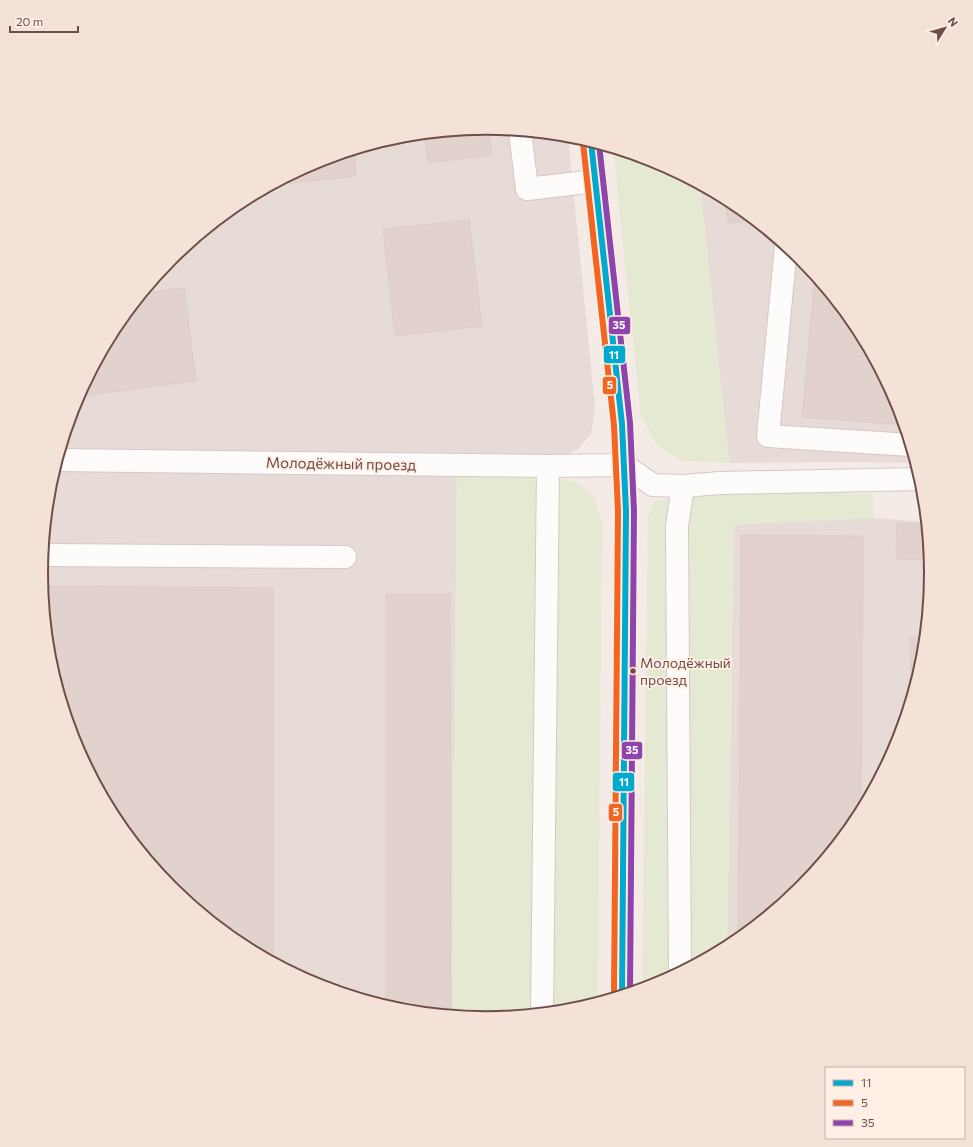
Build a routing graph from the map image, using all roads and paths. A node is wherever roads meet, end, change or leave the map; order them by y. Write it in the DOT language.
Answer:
graph roads {
  1 [pos="521,137"];
  2 [pos="592,148"];
  3 [pos="595,181"];
  4 [pos="785,252"];
  5 [pos="905,445"];
  6 [pos="63,460"];
  7 [pos="624,465"];
  8 [pos="548,466"];
  9 [pos="915,479"];
  10 [pos="683,486"];
  11 [pos="49,555"];
  12 [pos="345,557"];
  13 [pos="680,967"];
  14 [pos="622,990"];
  15 [pos="542,1008"];
  1 -- 3 [label="street"];
  2 -- 3 [label="main road"];
  3 -- 7 [label="main road"];
  4 -- 5 [label="street"];
  6 -- 8 [label="street, Молодёжный проезд"];
  7 -- 8 [label="street, Молодёжный проезд"];
  7 -- 10 [label="street"];
  7 -- 14 [label="main road"];
  8 -- 15 [label="street"];
  9 -- 10 [label="street"];
  10 -- 13 [label="street"];
  11 -- 12 [label="street"];
}
